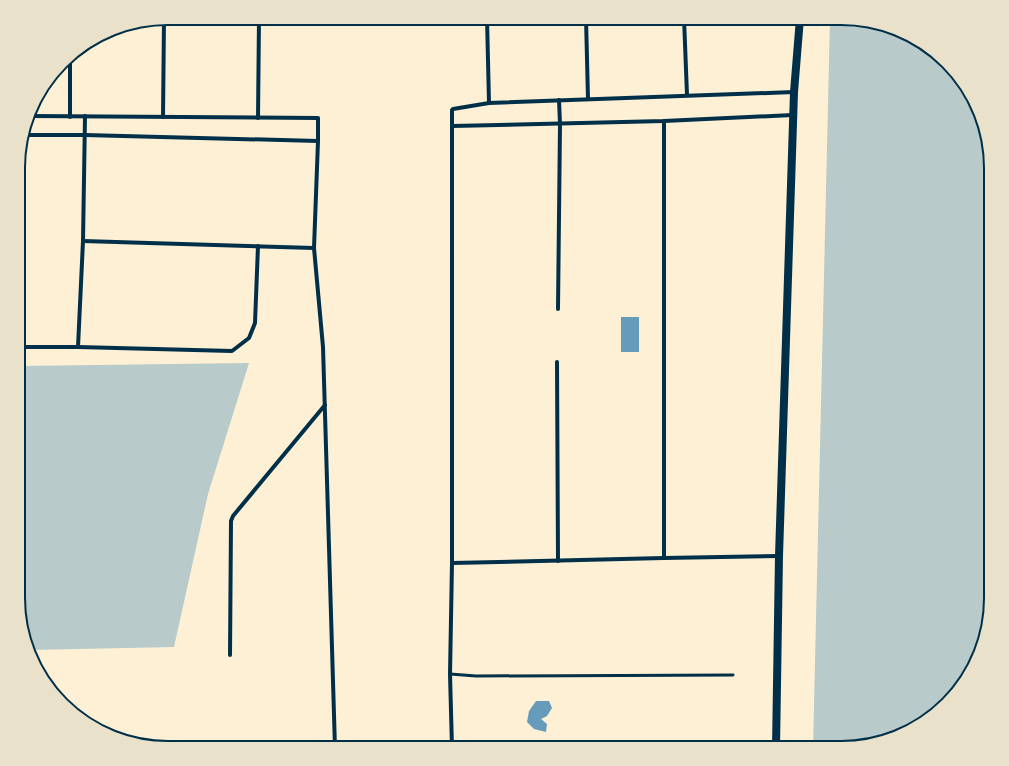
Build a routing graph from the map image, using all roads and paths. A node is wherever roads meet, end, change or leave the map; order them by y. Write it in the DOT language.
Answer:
graph roads {
  1 [pos="164,25"];
  2 [pos="259,25"];
  3 [pos="487,25"];
  4 [pos="586,25"];
  5 [pos="684,25"];
  6 [pos="799,25"];
  7 [pos="70,64"];
  8 [pos="794,92"];
  9 [pos="687,95"];
  10 [pos="588,99"];
  11 [pos="558,100"];
  12 [pos="489,103"];
  13 [pos="793,115"];
  14 [pos="35,116"];
  15 [pos="85,116"];
  16 [pos="70,117"];
  17 [pos="163,117"];
  18 [pos="258,118"];
  19 [pos="664,121"];
  20 [pos="560,124"];
  21 [pos="452,126"];
  22 [pos="29,135"];
  23 [pos="85,135"];
  24 [pos="318,141"];
  25 [pos="83,241"];
  26 [pos="258,246"];
  27 [pos="314,248"];
  28 [pos="558,309"];
  29 [pos="25,346"];
  30 [pos="78,347"];
  31 [pos="557,362"];
  32 [pos="325,405"];
  33 [pos="778,556"];
  34 [pos="664,558"];
  35 [pos="558,560"];
  36 [pos="452,563"];
  37 [pos="230,655"];
  38 [pos="450,674"];
  39 [pos="733,675"];
  40 [pos="334,741"];
  41 [pos="452,741"];
  42 [pos="776,741"];
  1 -- 17 [label="street"];
  2 -- 18 [label="street"];
  3 -- 12 [label="street"];
  4 -- 10 [label="street"];
  5 -- 9 [label="street"];
  6 -- 8 [label="main road"];
  7 -- 16 [label="street"];
  8 -- 9 [label="street"];
  8 -- 13 [label="main road"];
  9 -- 10 [label="street"];
  10 -- 11 [label="street"];
  11 -- 12 [label="street"];
  11 -- 20 [label="street"];
  12 -- 21 [label="street"];
  13 -- 19 [label="street"];
  13 -- 33 [label="main road"];
  14 -- 16 [label="street"];
  15 -- 16 [label="street"];
  15 -- 17 [label="street"];
  15 -- 23 [label="street"];
  17 -- 18 [label="street"];
  18 -- 24 [label="street"];
  19 -- 20 [label="street"];
  19 -- 34 [label="street"];
  20 -- 21 [label="street"];
  20 -- 28 [label="street"];
  21 -- 36 [label="street"];
  22 -- 23 [label="street"];
  23 -- 24 [label="street"];
  23 -- 25 [label="street"];
  24 -- 27 [label="street"];
  25 -- 26 [label="street"];
  25 -- 30 [label="street"];
  26 -- 27 [label="street"];
  26 -- 30 [label="street"];
  27 -- 32 [label="street"];
  29 -- 30 [label="street"];
  31 -- 35 [label="street"];
  32 -- 37 [label="street"];
  32 -- 40 [label="street"];
  33 -- 34 [label="street"];
  33 -- 42 [label="main road"];
  34 -- 35 [label="street"];
  35 -- 36 [label="street"];
  36 -- 38 [label="street"];
  38 -- 39 [label="lane"];
  38 -- 41 [label="street"];
}
